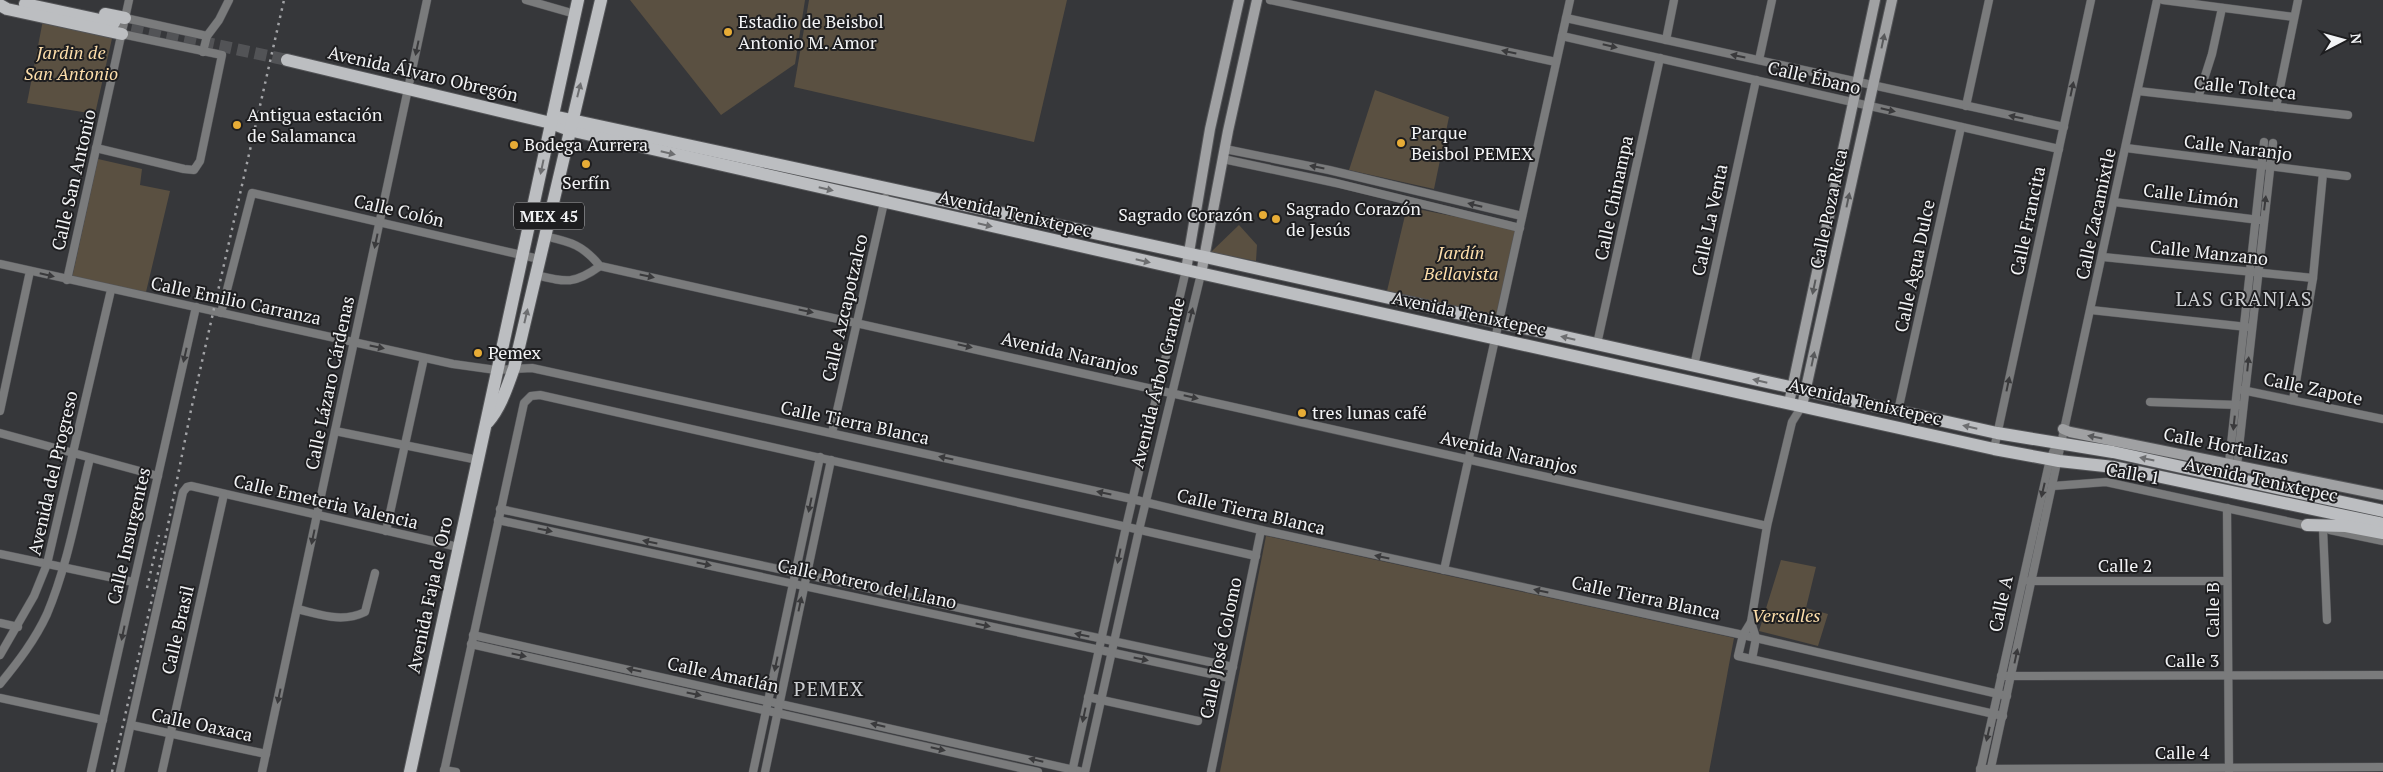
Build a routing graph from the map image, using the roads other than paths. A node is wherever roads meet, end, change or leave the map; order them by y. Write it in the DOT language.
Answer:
graph roads {
  1 [pos="8,0"];
  2 [pos="39,0"];
  3 [pos="129,0"];
  4 [pos="229,0"];
  5 [pos="427,0"];
  6 [pos="526,0"];
  7 [pos="578,0"];
  8 [pos="601,0"];
  9 [pos="1239,0"];
  10 [pos="1257,0"];
  11 [pos="1270,0"];
  12 [pos="1570,0"];
  13 [pos="1674,0"];
  14 [pos="1772,0"];
  15 [pos="1875,0"];
  16 [pos="1892,0"];
  17 [pos="1990,0"];
  18 [pos="2092,0"];
  19 [pos="2157,0"];
  20 [pos="2163,0"];
  21 [pos="2298,0"];
  22 [pos="0,5"];
  23 [pos="2222,8"];
  24 [pos="575,14"];
  25 [pos="2294,17"];
  26 [pos="1566,18"];
  27 [pos="120,20"];
  28 [pos="122,34"];
  29 [pos="206,36"];
  30 [pos="1562,36"];
  31 [pos="1666,40"];
  32 [pos="203,52"];
  33 [pos="1660,58"];
  34 [pos="286,60"];
  35 [pos="1759,60"];
  36 [pos="1556,62"];
  37 [pos="1756,80"];
  38 [pos="1858,82"];
  39 [pos="1873,85"];
  40 [pos="408,89"];
  41 [pos="2138,91"];
  42 [pos="2198,98"];
  43 [pos="1853,102"];
  44 [pos="1869,106"];
  45 [pos="1966,106"];
  46 [pos="2276,107"];
  47 [pos="2348,115"];
  48 [pos="552,120"];
  49 [pos="570,126"];
  50 [pos="1961,127"];
  51 [pos="2064,127"];
  52 [pos="2264,142"];
  53 [pos="2273,143"];
  54 [pos="96,148"];
  55 [pos="2126,148"];
  56 [pos="2059,149"];
  57 [pos="1224,154"];
  58 [pos="737,163"];
  59 [pos="2266,167"];
  60 [pos="2323,174"];
  61 [pos="2347,176"];
  62 [pos="887,189"];
  63 [pos="884,202"];
  64 [pos="2114,202"];
  65 [pos="1522,216"];
  66 [pos="2260,220"];
  67 [pos="380,222"];
  68 [pos="1042,222"];
  69 [pos="1520,228"];
  70 [pos="544,236"];
  71 [pos="1039,237"];
  72 [pos="1188,254"];
  73 [pos="523,256"];
  74 [pos="1205,257"];
  75 [pos="2102,257"];
  76 [pos="539,259"];
  77 [pos="0,264"];
  78 [pos="600,266"];
  79 [pos="1186,270"];
  80 [pos="30,271"];
  81 [pos="2254,273"];
  82 [pos="1201,274"];
  83 [pos="536,275"];
  84 [pos="2313,278"];
  85 [pos="67,280"];
  86 [pos="112,290"];
  87 [pos="196,307"];
  88 [pos="2091,310"];
  89 [pos="221,313"];
  90 [pos="857,322"];
  91 [pos="1499,322"];
  92 [pos="2248,327"];
  93 [pos="1495,338"];
  94 [pos="354,342"];
  95 [pos="1597,344"];
  96 [pos="424,358"];
  97 [pos="1694,366"];
  98 [pos="514,368"];
  99 [pos="496,370"];
  100 [pos="1792,388"];
  101 [pos="1158,389"];
  102 [pos="2241,390"];
  103 [pos="1806,391"];
  104 [pos="1172,392"];
  105 [pos="2293,400"];
  106 [pos="2150,402"];
  107 [pos="1796,405"];
  108 [pos="2239,405"];
  109 [pos="0,411"];
  110 [pos="1898,412"];
  111 [pos="2383,419"];
  112 [pos="1792,422"];
  113 [pos="484,426"];
  114 [pos="335,431"];
  115 [pos="0,433"];
  116 [pos="832,433"];
  117 [pos="1997,434"];
  118 [pos="2061,437"];
  119 [pos="405,445"];
  120 [pos="1994,449"];
  121 [pos="72,453"];
  122 [pos="820,457"];
  123 [pos="90,458"];
  124 [pos="1468,459"];
  125 [pos="478,460"];
  126 [pos="831,460"];
  127 [pos="2055,460"];
  128 [pos="2233,464"];
  129 [pos="158,476"];
  130 [pos="2054,486"];
  131 [pos="224,494"];
  132 [pos="2383,495"];
  133 [pos="1132,499"];
  134 [pos="1145,502"];
  135 [pos="2227,508"];
  136 [pos="500,509"];
  137 [pos="2383,511"];
  138 [pos="317,515"];
  139 [pos="498,520"];
  140 [pos="2383,524"];
  141 [pos="2306,525"];
  142 [pos="1767,526"];
  143 [pos="1126,527"];
  144 [pos="2323,529"];
  145 [pos="1138,530"];
  146 [pos="1261,530"];
  147 [pos="386,531"];
  148 [pos="2383,533"];
  149 [pos="2383,542"];
  150 [pos="458,547"];
  151 [pos="0,554"];
  152 [pos="1256,556"];
  153 [pos="47,564"];
  154 [pos="63,568"];
  155 [pos="1444,570"];
  156 [pos="375,573"];
  157 [pos="795,573"];
  158 [pos="806,575"];
  159 [pos="2022,581"];
  160 [pos="2032,581"];
  161 [pos="2228,581"];
  162 [pos="133,582"];
  163 [pos="793,584"];
  164 [pos="804,586"];
  165 [pos="297,610"];
  166 [pos="2327,620"];
  167 [pos="1751,622"];
  168 [pos="0,623"];
  169 [pos="18,627"];
  170 [pos="1742,634"];
  171 [pos="473,635"];
  172 [pos="1101,638"];
  173 [pos="1756,638"];
  174 [pos="1114,642"];
  175 [pos="471,644"];
  176 [pos="1098,650"];
  177 [pos="1112,653"];
  178 [pos="0,654"];
  179 [pos="1171,654"];
  180 [pos="1752,659"];
  181 [pos="1169,665"];
  182 [pos="1233,667"];
  183 [pos="2383,675"];
  184 [pos="2001,676"];
  185 [pos="2011,676"];
  186 [pos="2228,676"];
  187 [pos="1230,678"];
  188 [pos="0,684"];
  189 [pos="1997,693"];
  190 [pos="2007,696"];
  191 [pos="1088,697"];
  192 [pos="0,698"];
  193 [pos="768,700"];
  194 [pos="1102,700"];
  195 [pos="779,702"];
  196 [pos="766,710"];
  197 [pos="778,712"];
  198 [pos="1993,713"];
  199 [pos="2003,716"];
  200 [pos="102,720"];
  201 [pos="1198,721"];
  202 [pos="131,725"];
  203 [pos="171,734"];
  204 [pos="266,754"];
  205 [pos="2383,767"];
  206 [pos="1072,770"];
  207 [pos="1980,770"];
  208 [pos="1991,770"];
  209 [pos="2229,770"];
  210 [pos="444,771"];
  211 [pos="90,772"];
  212 [pos="120,772"];
  213 [pos="162,772"];
  214 [pos="262,772"];
  215 [pos="410,772"];
  216 [pos="456,772"];
  217 [pos="753,772"];
  218 [pos="765,772"];
  219 [pos="1038,772"];
  220 [pos="1084,772"];
  221 [pos="1211,772"];
  1 -- 27 [label="main road"];
  2 -- 27 [label="main road"];
  3 -- 27 [label="street, Calle San Antonio"];
  4 -- 29 [label="street"];
  5 -- 40 [label="street, Calle Lázaro Cárdenas, one-way"];
  6 -- 24 [label="street"];
  7 -- 24 [label="main road, MEX 45"];
  49 -- 8 [label="main road, MEX 45, one-way"];
  9 -- 72 [label="street, Avenida Árbol Grande"];
  10 -- 57 [label="street, Avenida Árbol Grande"];
  36 -- 11 [label="street, one-way"];
  12 -- 26 [label="street"];
  13 -- 31 [label="street"];
  14 -- 35 [label="street"];
  15 -- 38 [label="street, Calle Poza Rica"];
  39 -- 16 [label="street, Calle Poza Rica, one-way"];
  17 -- 45 [label="street"];
  51 -- 18 [label="street, Calle Francita, one-way"];
  19 -- 41 [label="street, Calle Zacamixtle"];
  20 -- 23 [label="street"];
  21 -- 25 [label="street"];
  22 -- 28 [label="main road"];
  23 -- 25 [label="street"];
  23 -- 42 [label="street"];
  24 -- 48 [label="main road, MEX 45"];
  25 -- 46 [label="street"];
  26 -- 30 [label="street"];
  26 -- 31 [label="street, Calle Ébano"];
  27 -- 28 [label="street, Calle San Antonio"];
  27 -- 29 [label="street"];
  28 -- 32 [label="street"];
  28 -- 54 [label="street, Calle San Antonio"];
  29 -- 32 [label="street"];
  30 -- 33 [label="street, Calle Ébano, one-way"];
  30 -- 36 [label="street"];
  35 -- 31 [label="street, Calle Ébano, one-way"];
  32 -- 54 [label="street"];
  33 -- 37 [label="street, Calle Ébano"];
  33 -- 95 [label="street, Calle Chinampa"];
  34 -- 40 [label="main road, Avenida Álvaro Obregón"];
  35 -- 38 [label="street, Calle Ébano"];
  36 -- 65 [label="street"];
  37 -- 43 [label="street, Calle Ébano"];
  37 -- 97 [label="street, Calle La Venta"];
  38 -- 39 [label="street, Calle Ébano"];
  38 -- 43 [label="street, Calle Poza Rica"];
  39 -- 44 [label="street, Calle Poza Rica"];
  39 -- 45 [label="street, Calle Ébano"];
  40 -- 48 [label="main road, Avenida Álvaro Obregón"];
  40 -- 67 [label="street, Calle Lázaro Cárdenas"];
  41 -- 42 [label="street, Calle Tolteca"];
  41 -- 55 [label="street, Calle Zacamixtle"];
  42 -- 46 [label="street, Calle Tolteca"];
  43 -- 44 [label="street, Calle Ébano"];
  43 -- 100 [label="street, Calle Poza Rica, one-way"];
  44 -- 50 [label="street, Calle Ébano, one-way"];
  103 -- 44 [label="street, Calle Poza Rica, one-way"];
  51 -- 45 [label="street, Calle Ébano, one-way"];
  46 -- 47 [label="street, Calle Tolteca"];
  48 -- 49 [label="main road, Avenida Tenixtepec"];
  48 -- 73 [label="main road, MEX 45, one-way"];
  49 -- 58 [label="main road, Avenida Tenixtepec"];
  49 -- 70 [label="main road, MEX 45"];
  50 -- 56 [label="street, Calle Ébano"];
  50 -- 110 [label="street, Calle Agua Dulce"];
  51 -- 56 [label="street, Calle Francita"];
  52 -- 59 [label="street"];
  53 -- 59 [label="street"];
  54 -- 85 [label="street, Calle San Antonio"];
  55 -- 59 [label="street, Calle Naranjo"];
  55 -- 64 [label="street, Calle Zacamixtle"];
  117 -- 56 [label="street, Calle Francita, one-way"];
  65 -- 57 [label="street, one-way"];
  57 -- 69 [label="street"];
  57 -- 74 [label="street, Avenida Árbol Grande"];
  58 -- 62 [label="main road, Avenida Tenixtepec"];
  58 -- 63 [label="main road, Avenida Tenixtepec, one-way"];
  59 -- 60 [label="street, Calle Naranjo"];
  59 -- 66 [label="street"];
  60 -- 61 [label="street, Calle Naranjo"];
  60 -- 84 [label="street"];
  62 -- 63 [label="street, Calle Azcapotzalco"];
  62 -- 68 [label="main road, Avenida Tenixtepec"];
  63 -- 71 [label="main road, Avenida Tenixtepec, one-way"];
  63 -- 90 [label="street, Calle Azcapotzalco"];
  64 -- 66 [label="street, Calle Limón"];
  64 -- 75 [label="street, Calle Zacamixtle"];
  65 -- 69 [label="street"];
  66 -- 81 [label="street"];
  67 -- 73 [label="street, Calle Colón"];
  67 -- 89 [label="street, Calle Colón"];
  67 -- 94 [label="street, Calle Lázaro Cárdenas, one-way"];
  68 -- 71 [label="main road"];
  68 -- 72 [label="main road, Avenida Tenixtepec"];
  69 -- 91 [label="street"];
  70 -- 76 [label="main road, MEX 45"];
  70 -- 78 [label="street"];
  71 -- 79 [label="main road, Avenida Tenixtepec, one-way"];
  72 -- 74 [label="main road, Avenida Tenixtepec"];
  72 -- 79 [label="street, Avenida Árbol Grande"];
  73 -- 76 [label="street, Calle Colón"];
  73 -- 99 [label="main road, MEX 45"];
  74 -- 82 [label="street, Avenida Árbol Grande"];
  74 -- 91 [label="main road, Avenida Tenixtepec"];
  75 -- 81 [label="street, Calle Manzano"];
  75 -- 88 [label="street, Calle Zacamixtle"];
  76 -- 83 [label="main road, MEX 45"];
  77 -- 80 [label="street, Calle Emilio Carranza"];
  78 -- 83 [label="street"];
  78 -- 90 [label="street, Avenida Naranjos, one-way"];
  79 -- 82 [label="main road, Avenida Tenixtepec"];
  79 -- 101 [label="street, Avenida Árbol Grande"];
  80 -- 85 [label="street, Calle Emilio Carranza, one-way"];
  80 -- 109 [label="street"];
  81 -- 84 [label="street, Calle Manzano"];
  81 -- 92 [label="street"];
  82 -- 93 [label="main road, Avenida Tenixtepec"];
  104 -- 82 [label="street, Avenida Árbol Grande, one-way"];
  98 -- 83 [label="main road, MEX 45, one-way"];
  84 -- 105 [label="street"];
  85 -- 86 [label="street, Calle Emilio Carranza"];
  86 -- 87 [label="street, Calle Emilio Carranza"];
  86 -- 121 [label="street, Avenida del Progreso"];
  87 -- 89 [label="street, Calle Emilio Carranza"];
  87 -- 129 [label="street, Calle Insurgentes, one-way"];
  88 -- 92 [label="street"];
  88 -- 118 [label="street, Calle Zacamixtle"];
  89 -- 94 [label="street, Calle Emilio Carranza"];
  90 -- 101 [label="street, Avenida Naranjos, one-way"];
  90 -- 116 [label="street, Calle Azcapotzalco"];
  91 -- 93 [label="street"];
  95 -- 91 [label="main road, Avenida Tenixtepec, one-way"];
  92 -- 102 [label="street"];
  93 -- 107 [label="main road, Avenida Tenixtepec"];
  93 -- 124 [label="street"];
  94 -- 96 [label="street, Calle Emilio Carranza, one-way"];
  94 -- 114 [label="street, Calle Lázaro Cárdenas"];
  95 -- 97 [label="main road, Avenida Tenixtepec"];
  96 -- 99 [label="street, Calle Emilio Carranza"];
  96 -- 119 [label="street"];
  100 -- 97 [label="main road, Avenida Tenixtepec, one-way"];
  98 -- 99 [label="street, Calle Tierra Blanca"];
  98 -- 113 [label="main road, MEX 45"];
  98 -- 116 [label="street, Calle Tierra Blanca"];
  99 -- 113 [label="main road, MEX 45"];
  100 -- 103 [label="main road, Avenida Tenixtepec"];
  100 -- 107 [label="street, Calle Poza Rica"];
  101 -- 104 [label="street, Avenida Naranjos"];
  101 -- 133 [label="street, Avenida Árbol Grande"];
  102 -- 105 [label="street, Calle Zapote"];
  102 -- 108 [label="street"];
  103 -- 107 [label="street, Calle Poza Rica"];
  103 -- 110 [label="main road, Avenida Tenixtepec"];
  104 -- 124 [label="street, Avenida Naranjos, one-way"];
  104 -- 134 [label="street, Avenida Árbol Grande"];
  105 -- 111 [label="street, Calle Zapote"];
  106 -- 108 [label="street"];
  107 -- 112 [label="street, Calle Poza Rica"];
  107 -- 112 [label="street, Calle Poza Rica"];
  107 -- 120 [label="main road, Avenida Tenixtepec"];
  108 -- 128 [label="street"];
  117 -- 110 [label="main road, Avenida Tenixtepec, one-way"];
  112 -- 142 [label="street, Calle Poza Rica"];
  113 -- 125 [label="main road, Avenida Faja de Oro / MEX 45"];
  114 -- 119 [label="street"];
  114 -- 138 [label="street, Calle Lázaro Cárdenas"];
  115 -- 121 [label="street"];
  133 -- 116 [label="street, Calle Tierra Blanca, one-way"];
  117 -- 118 [label="main road, Avenida Tenixtepec"];
  117 -- 120 [label="street, Calle Francita"];
  118 -- 127 [label="street, Calle A"];
  128 -- 118 [label="street, Calle Hortalizas, one-way"];
  137 -- 118 [label="main road, Avenida Tenixtepec, one-way"];
  119 -- 125 [label="street"];
  119 -- 147 [label="street"];
  120 -- 127 [label="main road, Avenida Tenixtepec"];
  121 -- 123 [label="street"];
  121 -- 153 [label="street, Avenida del Progreso"];
  122 -- 126 [label="street"];
  122 -- 136 [label="street"];
  122 -- 157 [label="street, one-way"];
  123 -- 129 [label="street"];
  123 -- 154 [label="street"];
  124 -- 142 [label="street, Avenida Naranjos"];
  124 -- 155 [label="street"];
  125 -- 150 [label="main road, Avenida Faja de Oro / MEX 45"];
  126 -- 143 [label="street"];
  126 -- 158 [label="street"];
  127 -- 130 [label="street, Calle A"];
  127 -- 140 [label="main road, Avenida Tenixtepec"];
  127 -- 159 [label="street, Calle A, one-way"];
  128 -- 132 [label="street, Calle Hortalizas"];
  129 -- 162 [label="street, Calle Insurgentes"];
  130 -- 135 [label="street, Calle 1"];
  130 -- 160 [label="street, Calle A"];
  131 -- 138 [label="street, Calle Emeteria Valencia"];
  131 -- 202 [label="street, Calle Emeteria Valencia"];
  131 -- 203 [label="street, Calle Brasil"];
  133 -- 134 [label="street, Calle Tierra Blanca"];
  133 -- 143 [label="street, Avenida Árbol Grande"];
  134 -- 145 [label="street, Avenida Árbol Grande"];
  134 -- 146 [label="street, Calle Tierra Blanca"];
  135 -- 141 [label="street, Calle 1"];
  135 -- 161 [label="street, Calle B"];
  136 -- 139 [label="street"];
  157 -- 136 [label="street, Calle Potrero del Llano, one-way"];
  138 -- 147 [label="street, Calle Emeteria Valencia"];
  138 -- 165 [label="street, Calle Lázaro Cárdenas, one-way"];
  139 -- 163 [label="street, Calle Potrero del Llano, one-way"];
  139 -- 171 [label="street"];
  141 -- 144 [label="street, Calle 1"];
  141 -- 148 [label="main road"];
  142 -- 167 [label="street, Calle Poza Rica"];
  143 -- 145 [label="street"];
  143 -- 172 [label="street, Avenida Árbol Grande, one-way"];
  144 -- 149 [label="street, Calle 1"];
  144 -- 166 [label="street"];
  145 -- 152 [label="street"];
  145 -- 174 [label="street, Avenida Árbol Grande"];
  146 -- 152 [label="street, Calle José Colomo"];
  155 -- 146 [label="street, Calle Tierra Blanca, one-way"];
  147 -- 150 [label="street, Calle Emeteria Valencia"];
  150 -- 215 [label="main road, Avenida Faja de Oro / MEX 45"];
  151 -- 153 [label="street"];
  152 -- 182 [label="street, Calle José Colomo"];
  153 -- 154 [label="street"];
  153 -- 169 [label="street, Avenida del Progreso"];
  154 -- 162 [label="street"];
  154 -- 188 [label="street"];
  170 -- 155 [label="street, Calle Tierra Blanca, one-way"];
  156 -- 165 [label="street"];
  157 -- 158 [label="street, Calle Potrero del Llano"];
  157 -- 163 [label="street"];
  158 -- 164 [label="street"];
  172 -- 158 [label="street, Calle Potrero del Llano, one-way"];
  159 -- 160 [label="street, Calle 2"];
  159 -- 184 [label="street, Calle A"];
  160 -- 161 [label="street, Calle 2"];
  185 -- 160 [label="street, Calle A, one-way"];
  161 -- 186 [label="street, Calle B"];
  162 -- 200 [label="street, Calle Insurgentes, one-way"];
  163 -- 164 [label="street, Calle Potrero del Llano"];
  163 -- 193 [label="street, one-way"];
  164 -- 176 [label="street, Calle Potrero del Llano, one-way"];
  195 -- 164 [label="street, one-way"];
  165 -- 204 [label="street, Calle Lázaro Cárdenas, one-way"];
  167 -- 170 [label="street, Calle Poza Rica"];
  167 -- 173 [label="street, Calle Poza Rica"];
  168 -- 169 [label="street"];
  169 -- 178 [label="street, Avenida del Progreso"];
  170 -- 173 [label="street, Calle Tierra Blanca"];
  170 -- 180 [label="street"];
  171 -- 175 [label="street"];
  193 -- 171 [label="street, Calle Amatlán, one-way"];
  172 -- 174 [label="street, Calle Potrero del Llano"];
  172 -- 176 [label="street, Avenida Árbol Grande"];
  173 -- 180 [label="street"];
  173 -- 189 [label="street, Calle Tierra Blanca"];
  174 -- 177 [label="street, Avenida Árbol Grande"];
  174 -- 179 [label="street, Calle Potrero del Llano"];
  175 -- 196 [label="street, Calle Amatlán, one-way"];
  175 -- 210 [label="street"];
  176 -- 177 [label="street, Calle Potrero del Llano"];
  176 -- 191 [label="street, Avenida Árbol Grande"];
  177 -- 181 [label="street, Calle Potrero del Llano, one-way"];
  177 -- 194 [label="street, Avenida Árbol Grande"];
  179 -- 181 [label="street"];
  179 -- 182 [label="street, Calle Potrero del Llano"];
  180 -- 198 [label="street"];
  181 -- 187 [label="street, Calle Potrero del Llano"];
  182 -- 187 [label="street, Calle José Colomo"];
  183 -- 186 [label="street, Calle 3"];
  184 -- 185 [label="street, Calle 3"];
  184 -- 189 [label="street, Calle A"];
  185 -- 186 [label="street, Calle 3"];
  185 -- 190 [label="street, Calle A"];
  186 -- 209 [label="street, Calle B"];
  187 -- 221 [label="street, Calle José Colomo"];
  189 -- 190 [label="street, Calle Tierra Blanca"];
  189 -- 198 [label="street, Calle A"];
  190 -- 199 [label="street, Calle A"];
  191 -- 194 [label="street"];
  191 -- 206 [label="street, Avenida Árbol Grande, one-way"];
  192 -- 200 [label="street"];
  193 -- 195 [label="street, Calle Amatlán"];
  193 -- 196 [label="street"];
  194 -- 201 [label="street"];
  194 -- 220 [label="street, Avenida Árbol Grande"];
  195 -- 197 [label="street"];
  206 -- 195 [label="street, Calle Amatlán, one-way"];
  196 -- 197 [label="street, Calle Amatlán"];
  196 -- 217 [label="street"];
  197 -- 218 [label="street"];
  197 -- 219 [label="street, Calle Amatlán, one-way"];
  198 -- 199 [label="street"];
  198 -- 207 [label="street, Calle A, one-way"];
  199 -- 208 [label="street, Calle A"];
  200 -- 211 [label="street, Calle Insurgentes"];
  202 -- 203 [label="street, Calle Oaxaca"];
  202 -- 212 [label="street"];
  203 -- 204 [label="street, Calle Oaxaca"];
  203 -- 213 [label="street, Calle Brasil"];
  204 -- 214 [label="street, Calle Lázaro Cárdenas"];
  205 -- 209 [label="street, Calle 4"];
  206 -- 220 [label="street, Calle Amatlán"];
  207 -- 208 [label="street, Calle 4"];
  208 -- 209 [label="street, Calle 4"];
  210 -- 216 [label="street"];
}
